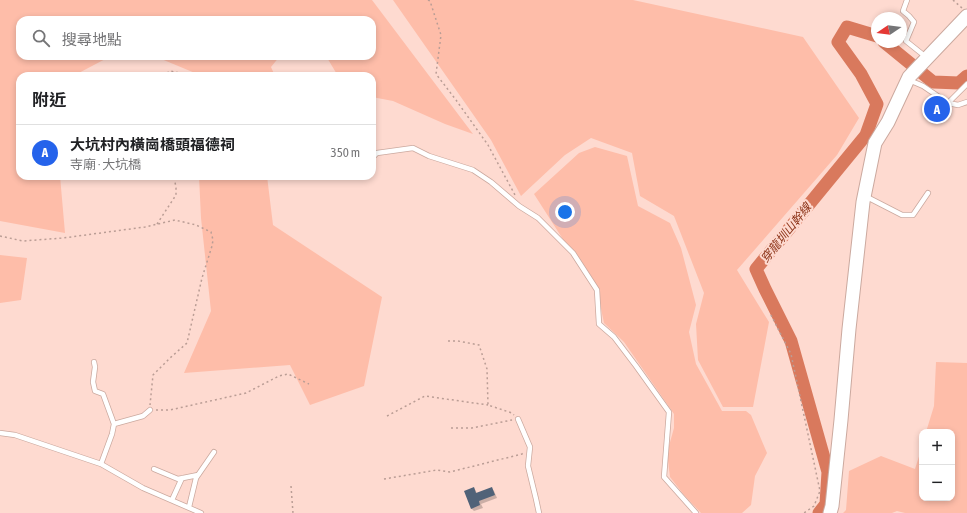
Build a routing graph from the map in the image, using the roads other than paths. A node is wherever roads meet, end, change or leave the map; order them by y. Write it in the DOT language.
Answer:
graph roads {
  1 [pos="907,0"];
  2 [pos="965,12"];
  3 [pos="926,59"];
  4 [pos="908,78"];
  5 [pos="967,84"];
  6 [pos="967,102"];
  7 [pos="948,103"];
  8 [pos="376,154"];
  9 [pos="928,193"];
  10 [pos="864,196"];
  11 [pos="94,362"];
  12 [pos="150,410"];
  13 [pos="518,419"];
  14 [pos="114,424"];
  15 [pos="0,432"];
  16 [pos="214,452"];
  17 [pos="102,464"];
  18 [pos="154,469"];
  19 [pos="198,475"];
  20 [pos="182,478"];
  21 [pos="172,500"];
  22 [pos="189,507"];
  23 [pos="201,513"];
  24 [pos="539,513"];
  25 [pos="696,513"];
  26 [pos="830,513"];
  1 -- 3 [label="lane"];
  2 -- 3 [label="street"];
  3 -- 4 [label="street"];
  4 -- 7 [label="lane"];
  4 -- 10 [label="street"];
  5 -- 7 [label="lane"];
  6 -- 7 [label="lane"];
  8 -- 25 [label="lane"];
  9 -- 10 [label="lane"];
  10 -- 26 [label="street"];
  11 -- 14 [label="lane"];
  12 -- 14 [label="lane"];
  13 -- 24 [label="lane"];
  14 -- 17 [label="lane"];
  15 -- 17 [label="lane"];
  16 -- 19 [label="lane"];
  17 -- 21 [label="lane"];
  18 -- 20 [label="lane"];
  19 -- 20 [label="lane"];
  19 -- 22 [label="lane"];
  20 -- 21 [label="lane"];
  21 -- 22 [label="lane"];
  22 -- 23 [label="lane"];
}
